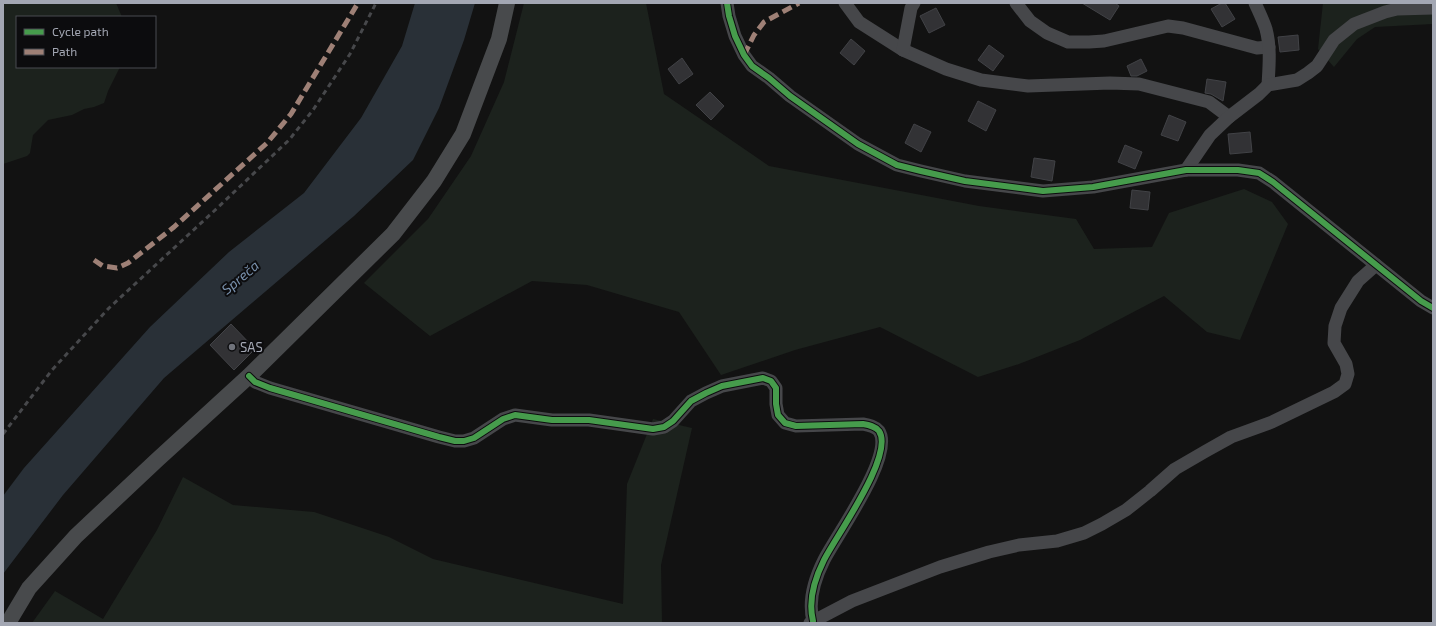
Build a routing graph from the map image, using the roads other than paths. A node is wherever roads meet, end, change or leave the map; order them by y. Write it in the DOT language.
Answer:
graph roads {
  1 [pos="507,3"];
  2 [pos="727,3"];
  3 [pos="845,3"];
  4 [pos="914,3"];
  5 [pos="1016,3"];
  6 [pos="1255,3"];
  7 [pos="1433,8"];
  8 [pos="1269,47"];
  9 [pos="903,50"];
  10 [pos="1268,85"];
  11 [pos="1228,117"];
  12 [pos="1186,170"];
  13 [pos="1376,265"];
  14 [pos="1433,308"];
  15 [pos="249,376"];
  16 [pos="812,622"];
  17 [pos="8,623"];
  1 -- 15 [label="main road"];
  2 -- 12 [label="street"];
  3 -- 9 [label="street"];
  4 -- 9 [label="street"];
  5 -- 8 [label="street"];
  6 -- 8 [label="street"];
  7 -- 10 [label="street"];
  8 -- 10 [label="street"];
  9 -- 11 [label="street"];
  10 -- 11 [label="street"];
  11 -- 12 [label="street"];
  12 -- 13 [label="street"];
  13 -- 14 [label="street"];
  13 -- 16 [label="street"];
  15 -- 16 [label="street"];
  15 -- 17 [label="main road"];
}
